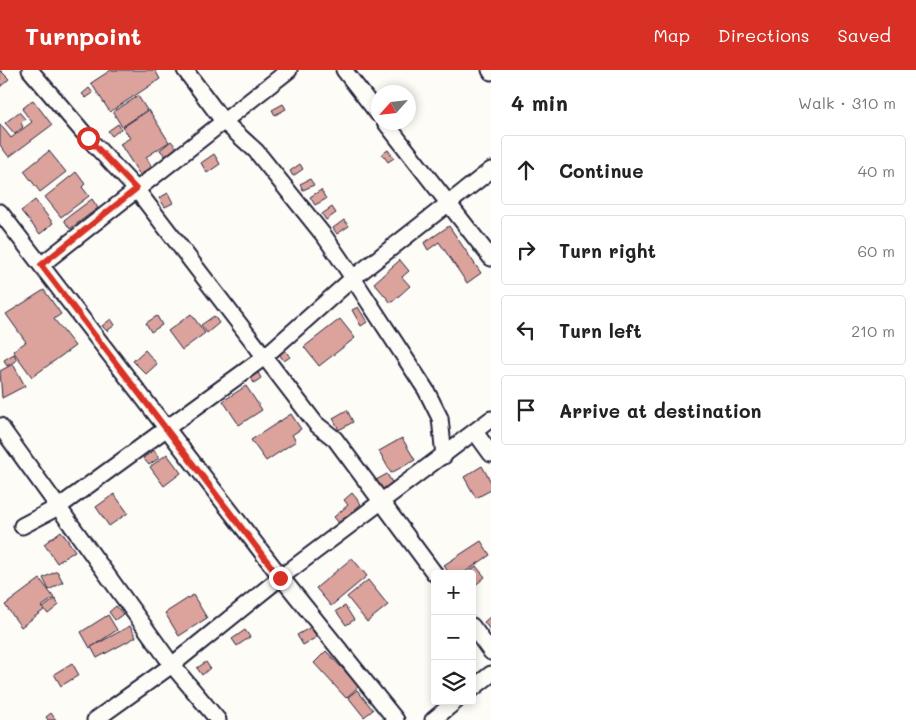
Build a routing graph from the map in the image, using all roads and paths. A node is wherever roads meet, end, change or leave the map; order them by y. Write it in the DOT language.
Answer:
graph roads {
  1 [pos="30,70"];
  2 [pos="185,70"];
  3 [pos="288,70"];
  4 [pos="344,70"];
  5 [pos="371,105"];
  6 [pos="224,121"];
  7 [pos="391,130"];
  8 [pos="491,170"];
  9 [pos="136,189"];
  10 [pos="449,204"];
  11 [pos="0,212"];
  12 [pos="491,258"];
  13 [pos="41,265"];
  14 [pos="353,278"];
  15 [pos="263,358"];
  16 [pos="491,419"];
  17 [pos="0,426"];
  18 [pos="165,428"];
  19 [pos="475,432"];
  20 [pos="491,454"];
  21 [pos="444,456"];
  22 [pos="383,502"];
  23 [pos="60,506"];
  24 [pos="22,526"];
  25 [pos="432,570"];
  26 [pos="280,578"];
  27 [pos="476,631"];
  28 [pos="491,652"];
  29 [pos="172,665"];
  30 [pos="491,674"];
  31 [pos="476,685"];
  32 [pos="451,705"];
  33 [pos="96,720"];
  34 [pos="218,720"];
  35 [pos="396,720"];
  36 [pos="433,720"];
  1 -- 9 [label="street"];
  2 -- 6 [label="street"];
  3 -- 6 [label="street"];
  4 -- 5 [label="street"];
  6 -- 9 [label="street"];
  6 -- 14 [label="street"];
  7 -- 10 [label="street"];
  8 -- 10 [label="street"];
  9 -- 13 [label="street"];
  9 -- 15 [label="street"];
  10 -- 12 [label="street"];
  10 -- 14 [label="street"];
  11 -- 13 [label="street"];
  13 -- 18 [label="street"];
  14 -- 15 [label="street"];
  14 -- 21 [label="street"];
  15 -- 18 [label="street"];
  15 -- 22 [label="street"];
  16 -- 19 [label="street"];
  17 -- 23 [label="street"];
  18 -- 23 [label="street"];
  18 -- 26 [label="street"];
  19 -- 20 [label="street"];
  19 -- 21 [label="street"];
  21 -- 22 [label="street"];
  22 -- 25 [label="street"];
  22 -- 26 [label="street"];
  23 -- 24 [label="street"];
  23 -- 29 [label="street"];
  26 -- 29 [label="street"];
  26 -- 35 [label="street"];
  27 -- 28 [label="street"];
  29 -- 33 [label="street"];
  29 -- 34 [label="street"];
  30 -- 31 [label="street"];
  32 -- 36 [label="street"];
}
